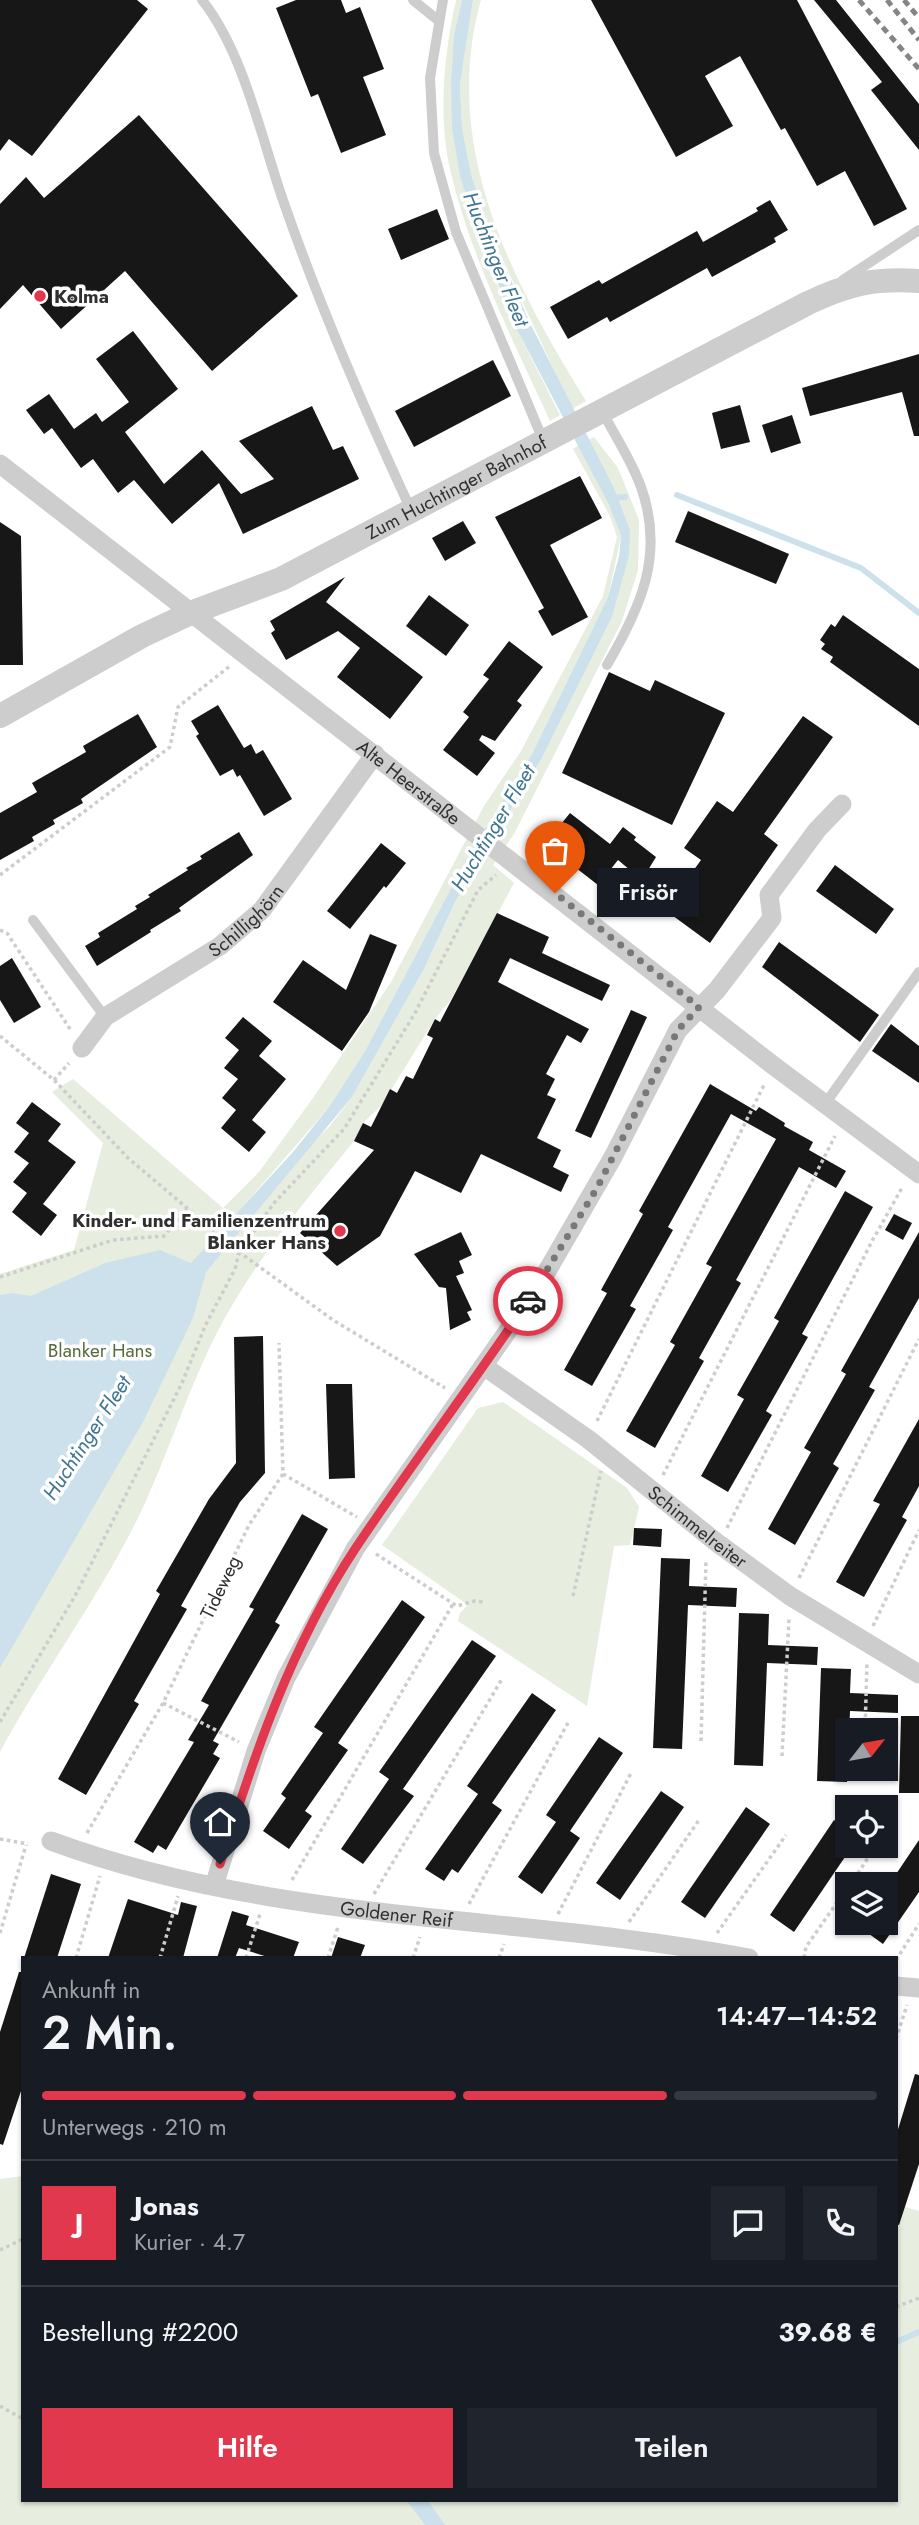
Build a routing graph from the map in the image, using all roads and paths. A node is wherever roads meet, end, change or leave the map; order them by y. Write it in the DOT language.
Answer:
graph roads {
  1 [pos="202,0"];
  2 [pos="413,0"];
  3 [pos="443,0"];
  4 [pos="439,21"];
  5 [pos="919,230"];
  6 [pos="919,281"];
  7 [pos="808,303"];
  8 [pos="601,410"];
  9 [pos="544,441"];
  10 [pos="0,464"];
  11 [pos="412,511"];
  12 [pos="193,612"];
  13 [pos="246,653"];
  14 [pos="607,665"];
  15 [pos="0,716"];
  16 [pos="375,754"];
  17 [pos="842,804"];
  18 [pos="513,860"];
  19 [pos="0,875"];
  20 [pos="33,920"];
  21 [pos="0,930"];
  22 [pos="919,972"];
  23 [pos="699,1007"];
  24 [pos="105,1017"];
  25 [pos="0,1036"];
  26 [pos="82,1048"];
  27 [pos="774,1066"];
  28 [pos="825,1104"];
  29 [pos="844,1118"];
  30 [pos="916,1172"];
  31 [pos="187,1209"];
  32 [pos="239,1252"];
  33 [pos="0,1277"];
  34 [pos="919,1339"];
  35 [pos="279,1343"];
  36 [pos="485,1367"];
  37 [pos="460,1399"];
  38 [pos="587,1439"];
  39 [pos="607,1453"];
  40 [pos="283,1474"];
  41 [pos="655,1490"];
  42 [pos="372,1526"];
  43 [pos="919,1530"];
  44 [pos="716,1542"];
  45 [pos="360,1543"];
  46 [pos="572,1596"];
  47 [pos="794,1597"];
  48 [pos="483,1602"];
  49 [pos="453,1604"];
  50 [pos="868,1646"];
  51 [pos="919,1674"];
  52 [pos="502,1679"];
  53 [pos="163,1703"];
  54 [pos="865,1718"];
  55 [pos="569,1721"];
  56 [pos="0,1722"];
  57 [pos="701,1741"];
  58 [pos="256,1751"];
  59 [pos="782,1756"];
  60 [pos="632,1773"];
  61 [pos="699,1820"];
  62 [pos="786,1835"];
  63 [pos="0,1839"];
  64 [pos="51,1841"];
  65 [pos="26,1845"];
  66 [pos="78,1851"];
  67 [pos="104,1859"];
  68 [pos="182,1878"];
  69 [pos="214,1886"];
  70 [pos="273,1897"];
  71 [pos="835,1906"];
  72 [pos="342,1909"];
  73 [pos="367,1912"];
  74 [pos="460,1922"];
  75 [pos="919,1924"];
  76 [pos="552,1931"];
  77 [pos="0,1933"];
  78 [pos="626,1940"];
  79 [pos="715,1953"];
  80 [pos="77,1956"];
  81 [pos="161,1956"];
  82 [pos="247,1956"];
  83 [pos="329,1956"];
  84 [pos="735,1956"];
  85 [pos="804,1956"];
  86 [pos="898,1957"];
  87 [pos="909,1988"];
  88 [pos="898,2031"];
  89 [pos="21,2240"];
  90 [pos="0,2250"];
  91 [pos="919,2298"];
  92 [pos="898,2306"];
  93 [pos="0,2406"];
  94 [pos="21,2418"];
  1 -- 11 [label="lane"];
  2 -- 4 [label="lane"];
  3 -- 4 [label="lane"];
  4 -- 9 [label="lane"];
  5 -- 7 [label="lane"];
  6 -- 7 [label="street, Zum Huchtinger Bahnhof"];
  7 -- 8 [label="street, Zum Huchtinger Bahnhof"];
  8 -- 9 [label="street, Zum Huchtinger Bahnhof"];
  8 -- 14 [label="lane"];
  9 -- 11 [label="street, Zum Huchtinger Bahnhof"];
  10 -- 12 [label="street, Alte Heerstraße"];
  11 -- 12 [label="street, Zum Huchtinger Bahnhof"];
  12 -- 13 [label="street, Alte Heerstraße"];
  12 -- 15 [label="street, Zum Huchtinger Bahnhof"];
  13 -- 16 [label="street, Alte Heerstraße"];
  13 -- 19 [label="path"];
  16 -- 18 [label="street, Alte Heerstraße"];
  16 -- 24 [label="street, Schillighörn"];
  17 -- 23 [label="street"];
  18 -- 23 [label="street, Alte Heerstraße"];
  18 -- 32 [label="path"];
  20 -- 24 [label="lane"];
  21 -- 26 [label="path"];
  22 -- 28 [label="lane"];
  23 -- 27 [label="street, Alte Heerstraße"];
  23 -- 36 [label="street"];
  24 -- 26 [label="street, Schillighörn"];
  25 -- 31 [label="path"];
  27 -- 28 [label="street, Alte Heerstraße"];
  27 -- 38 [label="path"];
  28 -- 29 [label="street, Alte Heerstraße"];
  29 -- 30 [label="street, Alte Heerstraße"];
  29 -- 41 [label="path"];
  30 -- 44 [label="path"];
  31 -- 32 [label="path"];
  31 -- 33 [label="path"];
  32 -- 37 [label="path"];
  32 -- 56 [label="path"];
  34 -- 47 [label="path"];
  35 -- 40 [label="path"];
  36 -- 37 [label="street"];
  36 -- 38 [label="street, Schimmelreiter"];
  37 -- 42 [label="street"];
  38 -- 39 [label="street, Schimmelreiter"];
  39 -- 41 [label="street, Schimmelreiter"];
  39 -- 46 [label="path"];
  40 -- 42 [label="path"];
  40 -- 53 [label="path, Tideweg"];
  41 -- 44 [label="street, Schimmelreiter"];
  42 -- 45 [label="street"];
  43 -- 50 [label="path"];
  44 -- 47 [label="street, Schimmelreiter"];
  44 -- 57 [label="path"];
  45 -- 49 [label="path"];
  45 -- 58 [label="street"];
  47 -- 50 [label="street, Schimmelreiter"];
  47 -- 59 [label="path"];
  48 -- 49 [label="path"];
  49 -- 70 [label="path"];
  50 -- 51 [label="street, Schimmelreiter"];
  50 -- 54 [label="path"];
  52 -- 73 [label="path"];
  53 -- 58 [label="path"];
  53 -- 66 [label="path, Tideweg"];
  55 -- 74 [label="path"];
  58 -- 69 [label="street"];
  60 -- 76 [label="path"];
  61 -- 78 [label="path"];
  62 -- 79 [label="path"];
  63 -- 65 [label="path"];
  64 -- 65 [label="path"];
  64 -- 66 [label="street, Goldener Reif"];
  65 -- 77 [label="path"];
  66 -- 67 [label="street, Goldener Reif"];
  67 -- 68 [label="street, Goldener Reif"];
  67 -- 80 [label="path"];
  68 -- 69 [label="street, Goldener Reif"];
  68 -- 81 [label="path"];
  69 -- 70 [label="street, Goldener Reif"];
  70 -- 72 [label="street, Goldener Reif"];
  70 -- 82 [label="path"];
  71 -- 85 [label="path"];
  72 -- 73 [label="street, Goldener Reif"];
  72 -- 83 [label="path"];
  73 -- 74 [label="street, Goldener Reif"];
  74 -- 76 [label="street, Goldener Reif"];
  75 -- 86 [label="path"];
  76 -- 78 [label="street, Goldener Reif"];
  78 -- 79 [label="street, Goldener Reif"];
  79 -- 84 [label="street, Goldener Reif"];
  87 -- 88 [label="path"];
  89 -- 90 [label="path"];
  91 -- 92 [label="path"];
  93 -- 94 [label="path"];
}
